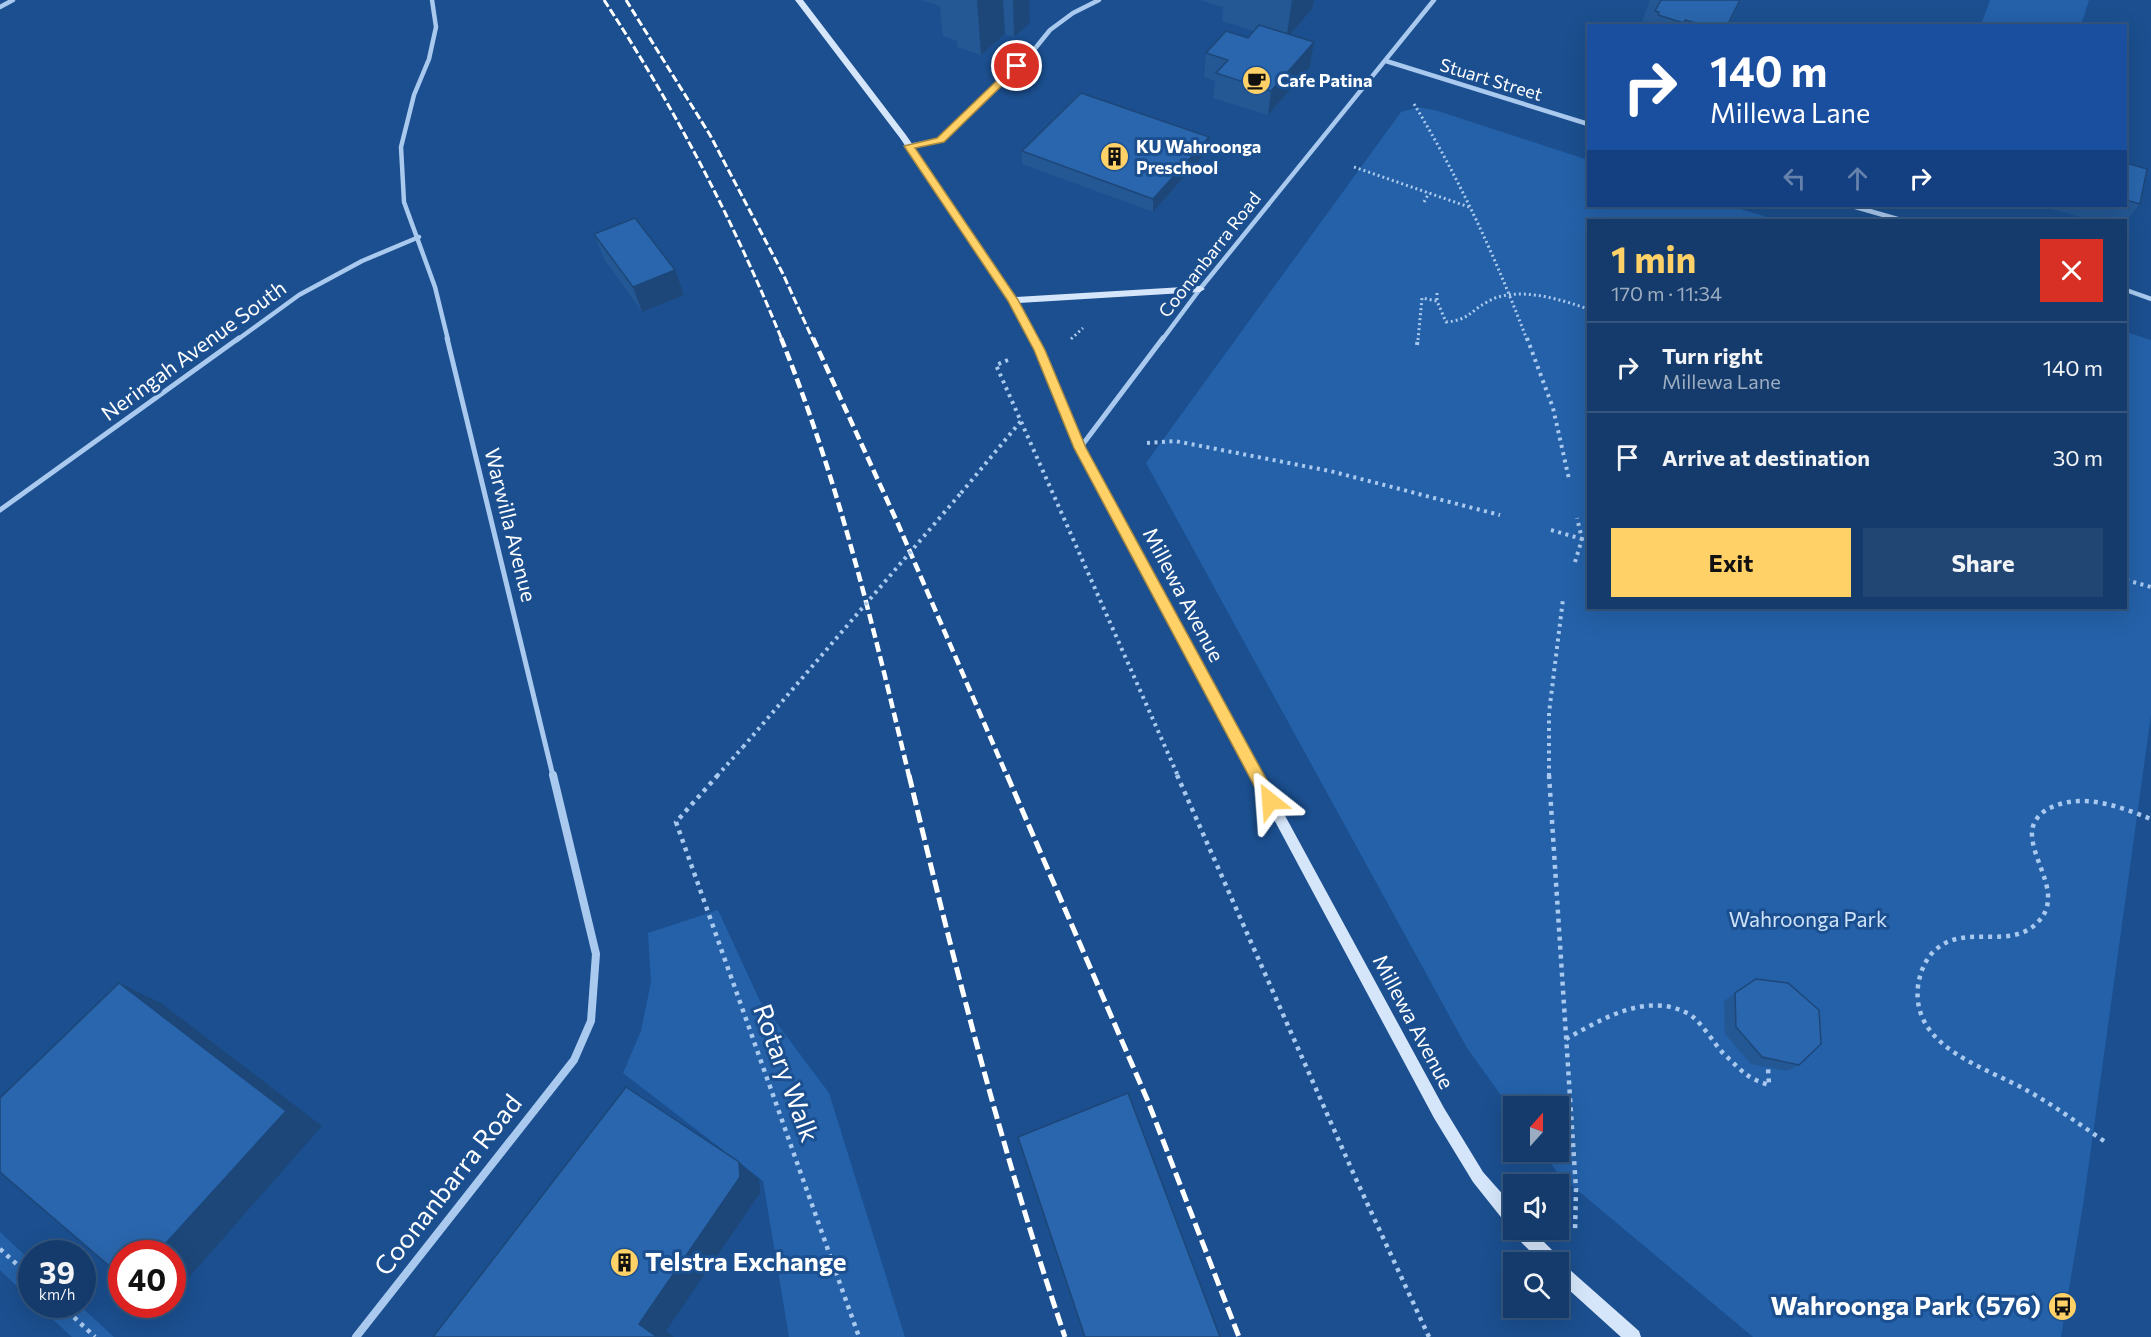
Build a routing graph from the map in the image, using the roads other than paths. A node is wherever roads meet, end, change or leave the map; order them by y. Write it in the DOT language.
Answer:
graph roads {
  1 [pos="14,0"];
  2 [pos="432,0"];
  3 [pos="799,0"];
  4 [pos="1099,0"];
  5 [pos="1434,0"];
  6 [pos="0,7"];
  7 [pos="1386,61"];
  8 [pos="1587,124"];
  9 [pos="909,146"];
  10 [pos="1856,207"];
  11 [pos="1898,219"];
  12 [pos="419,237"];
  13 [pos="1200,289"];
  14 [pos="2127,290"];
  15 [pos="2151,298"];
  16 [pos="1013,300"];
  17 [pos="1080,448"];
  18 [pos="0,510"];
  19 [pos="574,1060"];
  20 [pos="1503,1207"];
  21 [pos="1531,1240"];
  22 [pos="1542,1252"];
  23 [pos="1569,1279"];
  24 [pos="356,1337"];
  25 [pos="1633,1337"];
  1 -- 6 [label="street"];
  2 -- 12 [label="street, Warwilla Avenue"];
  3 -- 9 [label="street, Millewa Avenue"];
  4 -- 9 [label="street"];
  5 -- 7 [label="street, Coonanbarra Road"];
  7 -- 8 [label="street, Stuart Street"];
  7 -- 13 [label="street, Coonanbarra Road"];
  9 -- 16 [label="street, Millewa Avenue"];
  10 -- 11 [label="street"];
  12 -- 18 [label="street, Neringah Avenue South"];
  12 -- 19 [label="street, Warwilla Avenue"];
  13 -- 16 [label="street"];
  13 -- 17 [label="street, Coonanbarra Road"];
  14 -- 15 [label="street"];
  16 -- 17 [label="street, Millewa Avenue"];
  17 -- 20 [label="street, Millewa Avenue"];
  19 -- 24 [label="street, Coonanbarra Road"];
  21 -- 22 [label="street"];
  23 -- 25 [label="street"];
}
